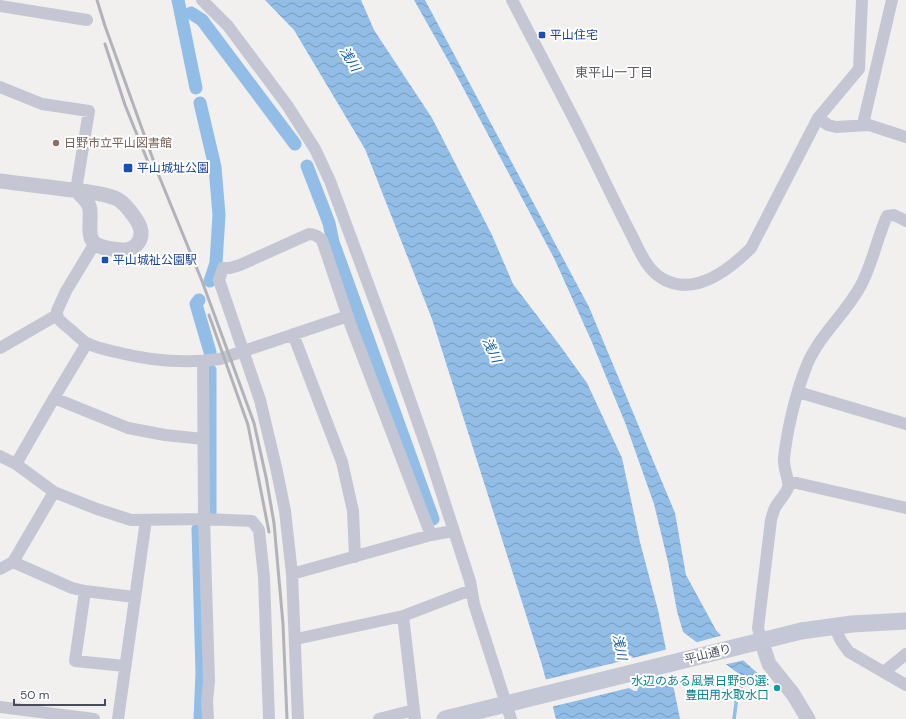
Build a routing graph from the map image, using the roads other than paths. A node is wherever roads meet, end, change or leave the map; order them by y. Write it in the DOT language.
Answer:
graph roads {
  1 [pos="202,0"];
  2 [pos="512,0"];
  3 [pos="862,0"];
  4 [pos="892,0"];
  5 [pos="0,6"];
  6 [pos="87,20"];
  7 [pos="0,87"];
  8 [pos="818,118"];
  9 [pos="862,124"];
  10 [pos="906,137"];
  11 [pos="0,181"];
  12 [pos="76,190"];
  13 [pos="906,221"];
  14 [pos="95,243"];
  15 [pos="57,315"];
  16 [pos="348,316"];
  17 [pos="292,334"];
  18 [pos="87,343"];
  19 [pos="0,348"];
  20 [pos="244,351"];
  21 [pos="203,362"];
  22 [pos="798,392"];
  23 [pos="54,398"];
  24 [pos="906,424"];
  25 [pos="203,440"];
  26 [pos="0,456"];
  27 [pos="16,464"];
  28 [pos="788,482"];
  29 [pos="54,492"];
  30 [pos="906,508"];
  31 [pos="204,519"];
  32 [pos="146,520"];
  33 [pos="453,530"];
  34 [pos="431,535"];
  35 [pos="356,557"];
  36 [pos="13,562"];
  37 [pos="0,569"];
  38 [pos="292,574"];
  39 [pos="85,591"];
  40 [pos="472,592"];
  41 [pos="134,597"];
  42 [pos="403,616"];
  43 [pos="906,621"];
  44 [pos="834,626"];
  45 [pos="296,639"];
  46 [pos="761,640"];
  47 [pos="906,654"];
  48 [pos="125,666"];
  49 [pos="884,672"];
  50 [pos="906,684"];
  51 [pos="0,707"];
  52 [pos="505,708"];
  53 [pos="414,715"];
  54 [pos="94,719"];
  55 [pos="118,719"];
  56 [pos="208,719"];
  57 [pos="269,719"];
  58 [pos="298,719"];
  59 [pos="379,719"];
  60 [pos="445,719"];
  61 [pos="808,719"];
  1 -- 33 [label="street"];
  2 -- 8 [label="street"];
  3 -- 8 [label="street"];
  4 -- 9 [label="street"];
  5 -- 6 [label="street"];
  7 -- 12 [label="street"];
  8 -- 9 [label="street"];
  9 -- 10 [label="street"];
  11 -- 12 [label="street"];
  12 -- 14 [label="street"];
  12 -- 14 [label="street"];
  13 -- 22 [label="street"];
  14 -- 15 [label="street"];
  15 -- 18 [label="street"];
  15 -- 19 [label="street"];
  16 -- 17 [label="street"];
  16 -- 20 [label="street"];
  16 -- 34 [label="street"];
  17 -- 20 [label="street"];
  17 -- 35 [label="street"];
  18 -- 21 [label="street"];
  18 -- 23 [label="street"];
  20 -- 21 [label="street"];
  20 -- 38 [label="street"];
  21 -- 25 [label="street"];
  22 -- 24 [label="street"];
  22 -- 28 [label="street"];
  23 -- 25 [label="street"];
  23 -- 27 [label="street"];
  25 -- 31 [label="street"];
  26 -- 27 [label="street"];
  27 -- 29 [label="street"];
  28 -- 30 [label="street"];
  28 -- 46 [label="street"];
  29 -- 32 [label="street"];
  29 -- 36 [label="street"];
  31 -- 32 [label="street"];
  31 -- 56 [label="street"];
  31 -- 57 [label="street"];
  32 -- 41 [label="street"];
  33 -- 34 [label="street"];
  33 -- 40 [label="street"];
  34 -- 35 [label="street"];
  35 -- 38 [label="street"];
  36 -- 37 [label="street"];
  36 -- 39 [label="street"];
  38 -- 45 [label="street"];
  39 -- 41 [label="street"];
  39 -- 48 [label="street"];
  40 -- 42 [label="street"];
  40 -- 52 [label="street"];
  41 -- 48 [label="street"];
  42 -- 45 [label="street"];
  42 -- 53 [label="street"];
  43 -- 44 [label="main road, 平山通り"];
  44 -- 46 [label="main road, 平山通り"];
  44 -- 49 [label="street"];
  45 -- 58 [label="street"];
  46 -- 52 [label="main road, 平山通り"];
  46 -- 61 [label="street"];
  47 -- 49 [label="street"];
  48 -- 55 [label="street"];
  49 -- 50 [label="street"];
  51 -- 54 [label="street"];
  52 -- 60 [label="main road, 平山通り"];
  53 -- 59 [label="street"];
}
